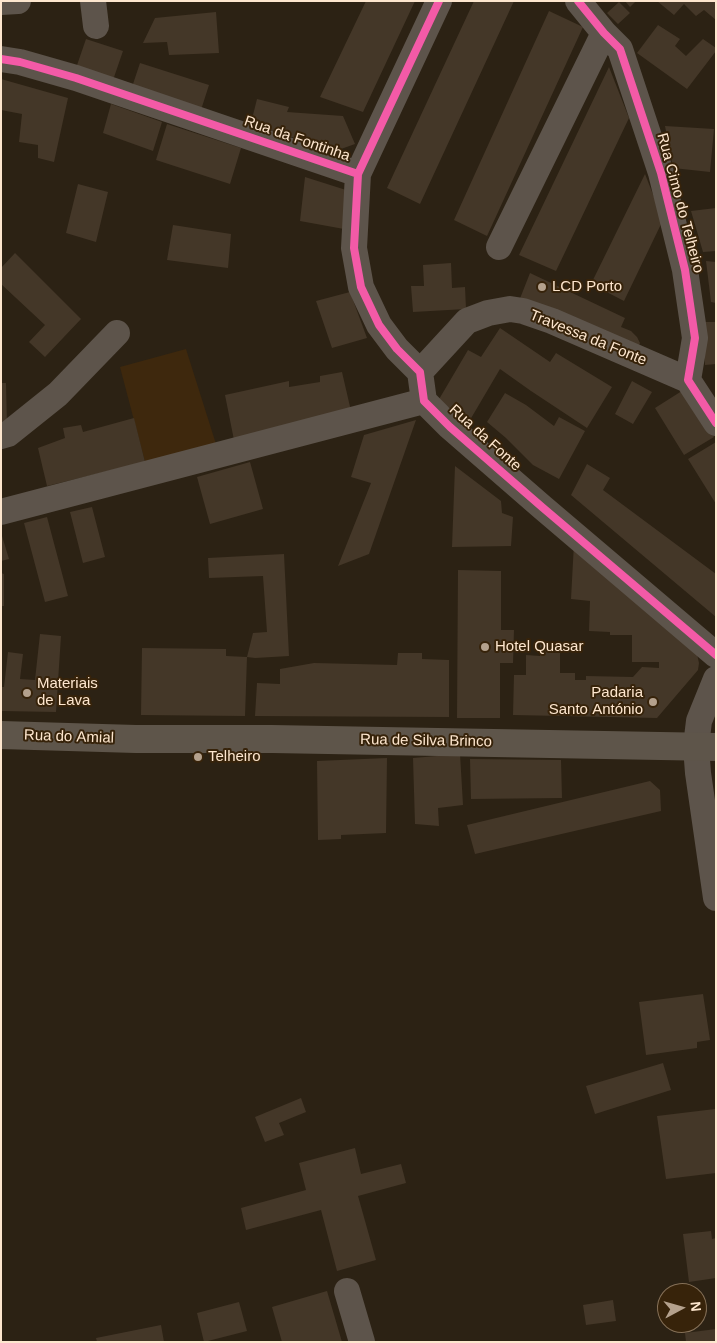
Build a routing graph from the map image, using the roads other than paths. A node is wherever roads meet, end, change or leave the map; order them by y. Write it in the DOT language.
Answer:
graph roads {
  1 [pos="18,1"];
  2 [pos="439,1"];
  3 [pos="578,1"];
  4 [pos="1,2"];
  5 [pos="604,33"];
  6 [pos="1,59"];
  7 [pos="358,174"];
  8 [pos="499,247"];
  9 [pos="117,333"];
  10 [pos="420,372"];
  11 [pos="688,380"];
  12 [pos="424,401"];
  13 [pos="716,423"];
  14 [pos="1,436"];
  15 [pos="1,512"];
  16 [pos="716,656"];
  17 [pos="716,679"];
  18 [pos="1,735"];
  19 [pos="136,739"];
  20 [pos="706,747"];
  21 [pos="716,898"];
  22 [pos="347,1291"];
  23 [pos="362,1342"];
  1 -- 4 [label="street"];
  2 -- 7 [label="street, Rua da Fontinha"];
  3 -- 5 [label="street, Rua Cimo do Telheiro"];
  5 -- 8 [label="street"];
  5 -- 11 [label="street, Rua Cimo do Telheiro"];
  6 -- 7 [label="street, Rua da Fontinha"];
  7 -- 10 [label="street"];
  9 -- 14 [label="street"];
  10 -- 11 [label="street, Travessa da Fonte"];
  10 -- 12 [label="street"];
  11 -- 13 [label="street"];
  12 -- 15 [label="street"];
  12 -- 16 [label="street, Rua da Fonte"];
  17 -- 20 [label="street"];
  18 -- 19 [label="main road, Rua do Amial"];
  19 -- 20 [label="main road, Rua de Silva Brinco"];
  20 -- 21 [label="street"];
  22 -- 23 [label="street"];
}
